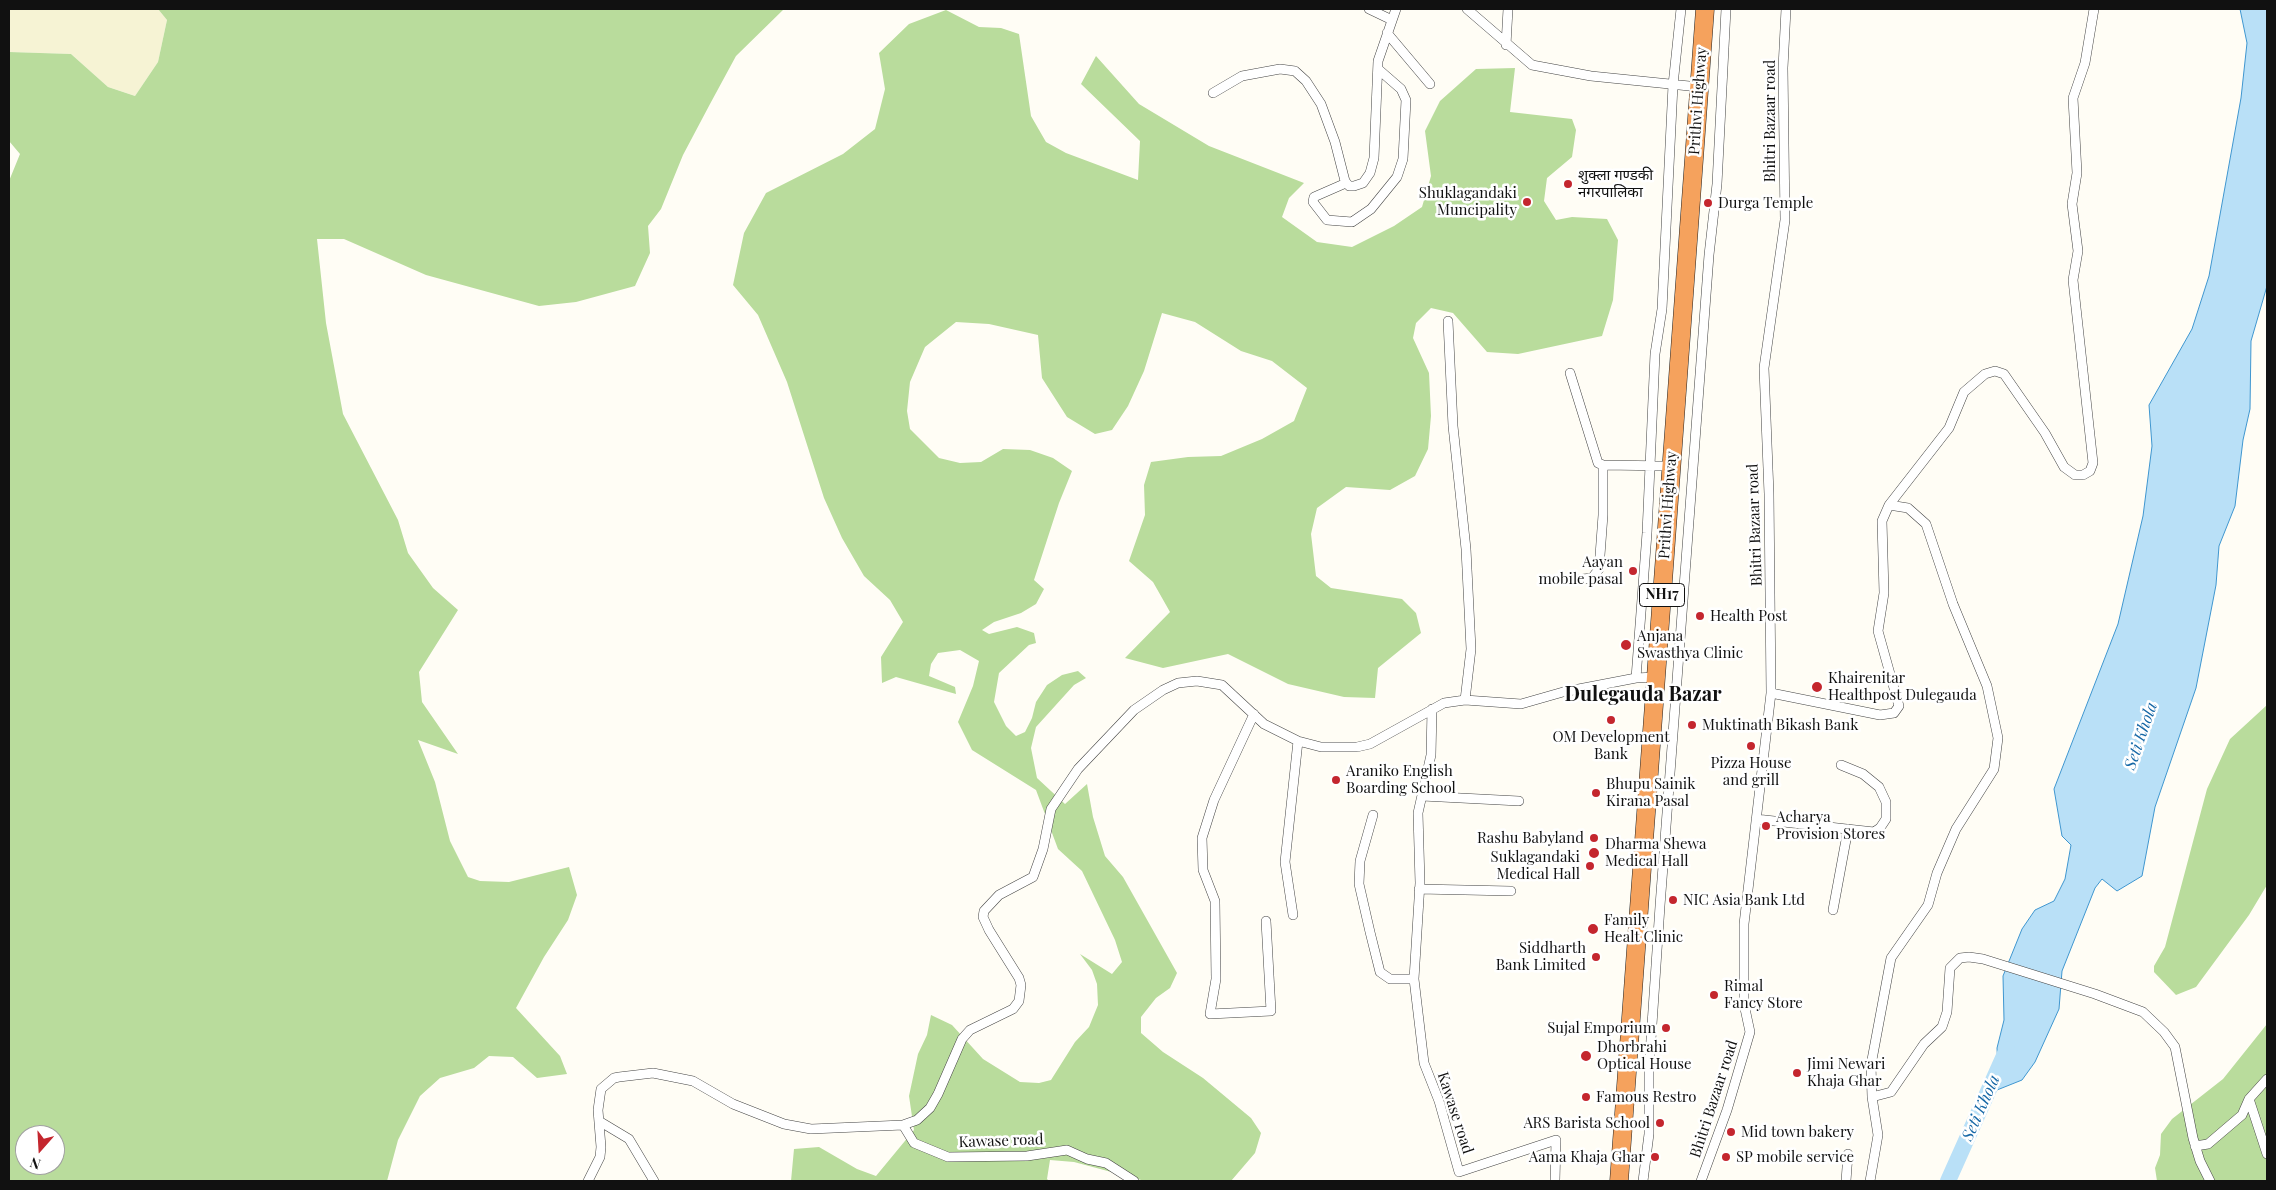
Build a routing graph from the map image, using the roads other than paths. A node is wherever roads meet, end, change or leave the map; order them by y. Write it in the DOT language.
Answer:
graph roads {
  1 [pos="1370,9"];
  2 [pos="1396,9"];
  3 [pos="1467,9"];
  4 [pos="1508,9"];
  5 [pos="1681,9"];
  6 [pos="1704,9"];
  7 [pos="1726,9"];
  8 [pos="1786,9"];
  9 [pos="2094,9"];
  10 [pos="1392,20"];
  11 [pos="1387,33"];
  12 [pos="1506,45"];
  13 [pos="1378,70"];
  14 [pos="1430,84"];
  15 [pos="1673,85"];
  16 [pos="1699,87"];
  17 [pos="1213,93"];
  18 [pos="1346,183"];
  19 [pos="1448,321"];
  20 [pos="1570,373"];
  21 [pos="1650,464"];
  22 [pos="1603,465"];
  23 [pos="1671,466"];
  24 [pos="1889,505"];
  25 [pos="1573,580"];
  26 [pos="1655,676"];
  27 [pos="1636,678"];
  28 [pos="1771,693"];
  29 [pos="1465,700"];
  30 [pos="1432,709"];
  31 [pos="1254,714"];
  32 [pos="1298,742"];
  33 [pos="1841,765"];
  34 [pos="1422,796"];
  35 [pos="1519,801"];
  36 [pos="1373,816"];
  37 [pos="1756,819"];
  38 [pos="1848,829"];
  39 [pos="1419,889"];
  40 [pos="1511,891"];
  41 [pos="1833,910"];
  42 [pos="1294,915"];
  43 [pos="1266,921"];
  44 [pos="1414,980"];
  45 [pos="2267,1079"];
  46 [pos="1872,1097"];
  47 [pos="2249,1100"];
  48 [pos="599,1121"];
  49 [pos="903,1126"];
  50 [pos="2195,1146"];
  51 [pos="1848,1154"];
  52 [pos="2267,1154"];
  53 [pos="588,1181"];
  54 [pos="654,1181"];
  55 [pos="1134,1181"];
  56 [pos="1555,1181"];
  57 [pos="1619,1181"];
  58 [pos="1643,1181"];
  59 [pos="1701,1181"];
  60 [pos="1846,1181"];
  61 [pos="1870,1181"];
  62 [pos="2210,1181"];
  1 -- 10 [label="street"];
  2 -- 10 [label="street"];
  3 -- 12 [label="street"];
  4 -- 12 [label="street"];
  5 -- 15 [label="street"];
  6 -- 16 [label="highway, Prithvi Highway / NH17"];
  7 -- 58 [label="street"];
  8 -- 28 [label="street, Bhitri Bazaar road"];
  9 -- 24 [label="street"];
  10 -- 11 [label="street"];
  11 -- 13 [label="street"];
  11 -- 14 [label="street"];
  12 -- 15 [label="street"];
  13 -- 18 [label="street"];
  13 -- 18 [label="street"];
  15 -- 16 [label="street"];
  15 -- 21 [label="street"];
  16 -- 23 [label="highway, Prithvi Highway / NH17"];
  17 -- 18 [label="street"];
  19 -- 29 [label="street"];
  20 -- 22 [label="street"];
  21 -- 22 [label="street"];
  21 -- 23 [label="street"];
  21 -- 27 [label="street"];
  22 -- 25 [label="street"];
  23 -- 26 [label="highway, Prithvi Highway / NH17"];
  24 -- 28 [label="street"];
  24 -- 46 [label="street"];
  26 -- 27 [label="street"];
  26 -- 57 [label="highway, Prithvi Highway / NH17"];
  27 -- 29 [label="street"];
  28 -- 37 [label="street, Bhitri Bazaar road"];
  29 -- 30 [label="street"];
  30 -- 32 [label="street"];
  30 -- 34 [label="street"];
  31 -- 32 [label="street"];
  31 -- 43 [label="street"];
  31 -- 49 [label="street"];
  32 -- 42 [label="street"];
  33 -- 38 [label="street"];
  34 -- 35 [label="street"];
  34 -- 39 [label="street"];
  36 -- 44 [label="street"];
  37 -- 38 [label="street"];
  37 -- 59 [label="street, Bhitri Bazaar road"];
  38 -- 41 [label="street"];
  39 -- 40 [label="street"];
  39 -- 44 [label="street"];
  44 -- 56 [label="street, Kawase road"];
  45 -- 47 [label="street"];
  46 -- 50 [label="street"];
  46 -- 61 [label="street"];
  47 -- 50 [label="street"];
  47 -- 52 [label="street"];
  48 -- 49 [label="street"];
  48 -- 53 [label="street"];
  48 -- 54 [label="street"];
  49 -- 55 [label="street, Kawase road"];
  50 -- 62 [label="street"];
  51 -- 60 [label="street"];
}
